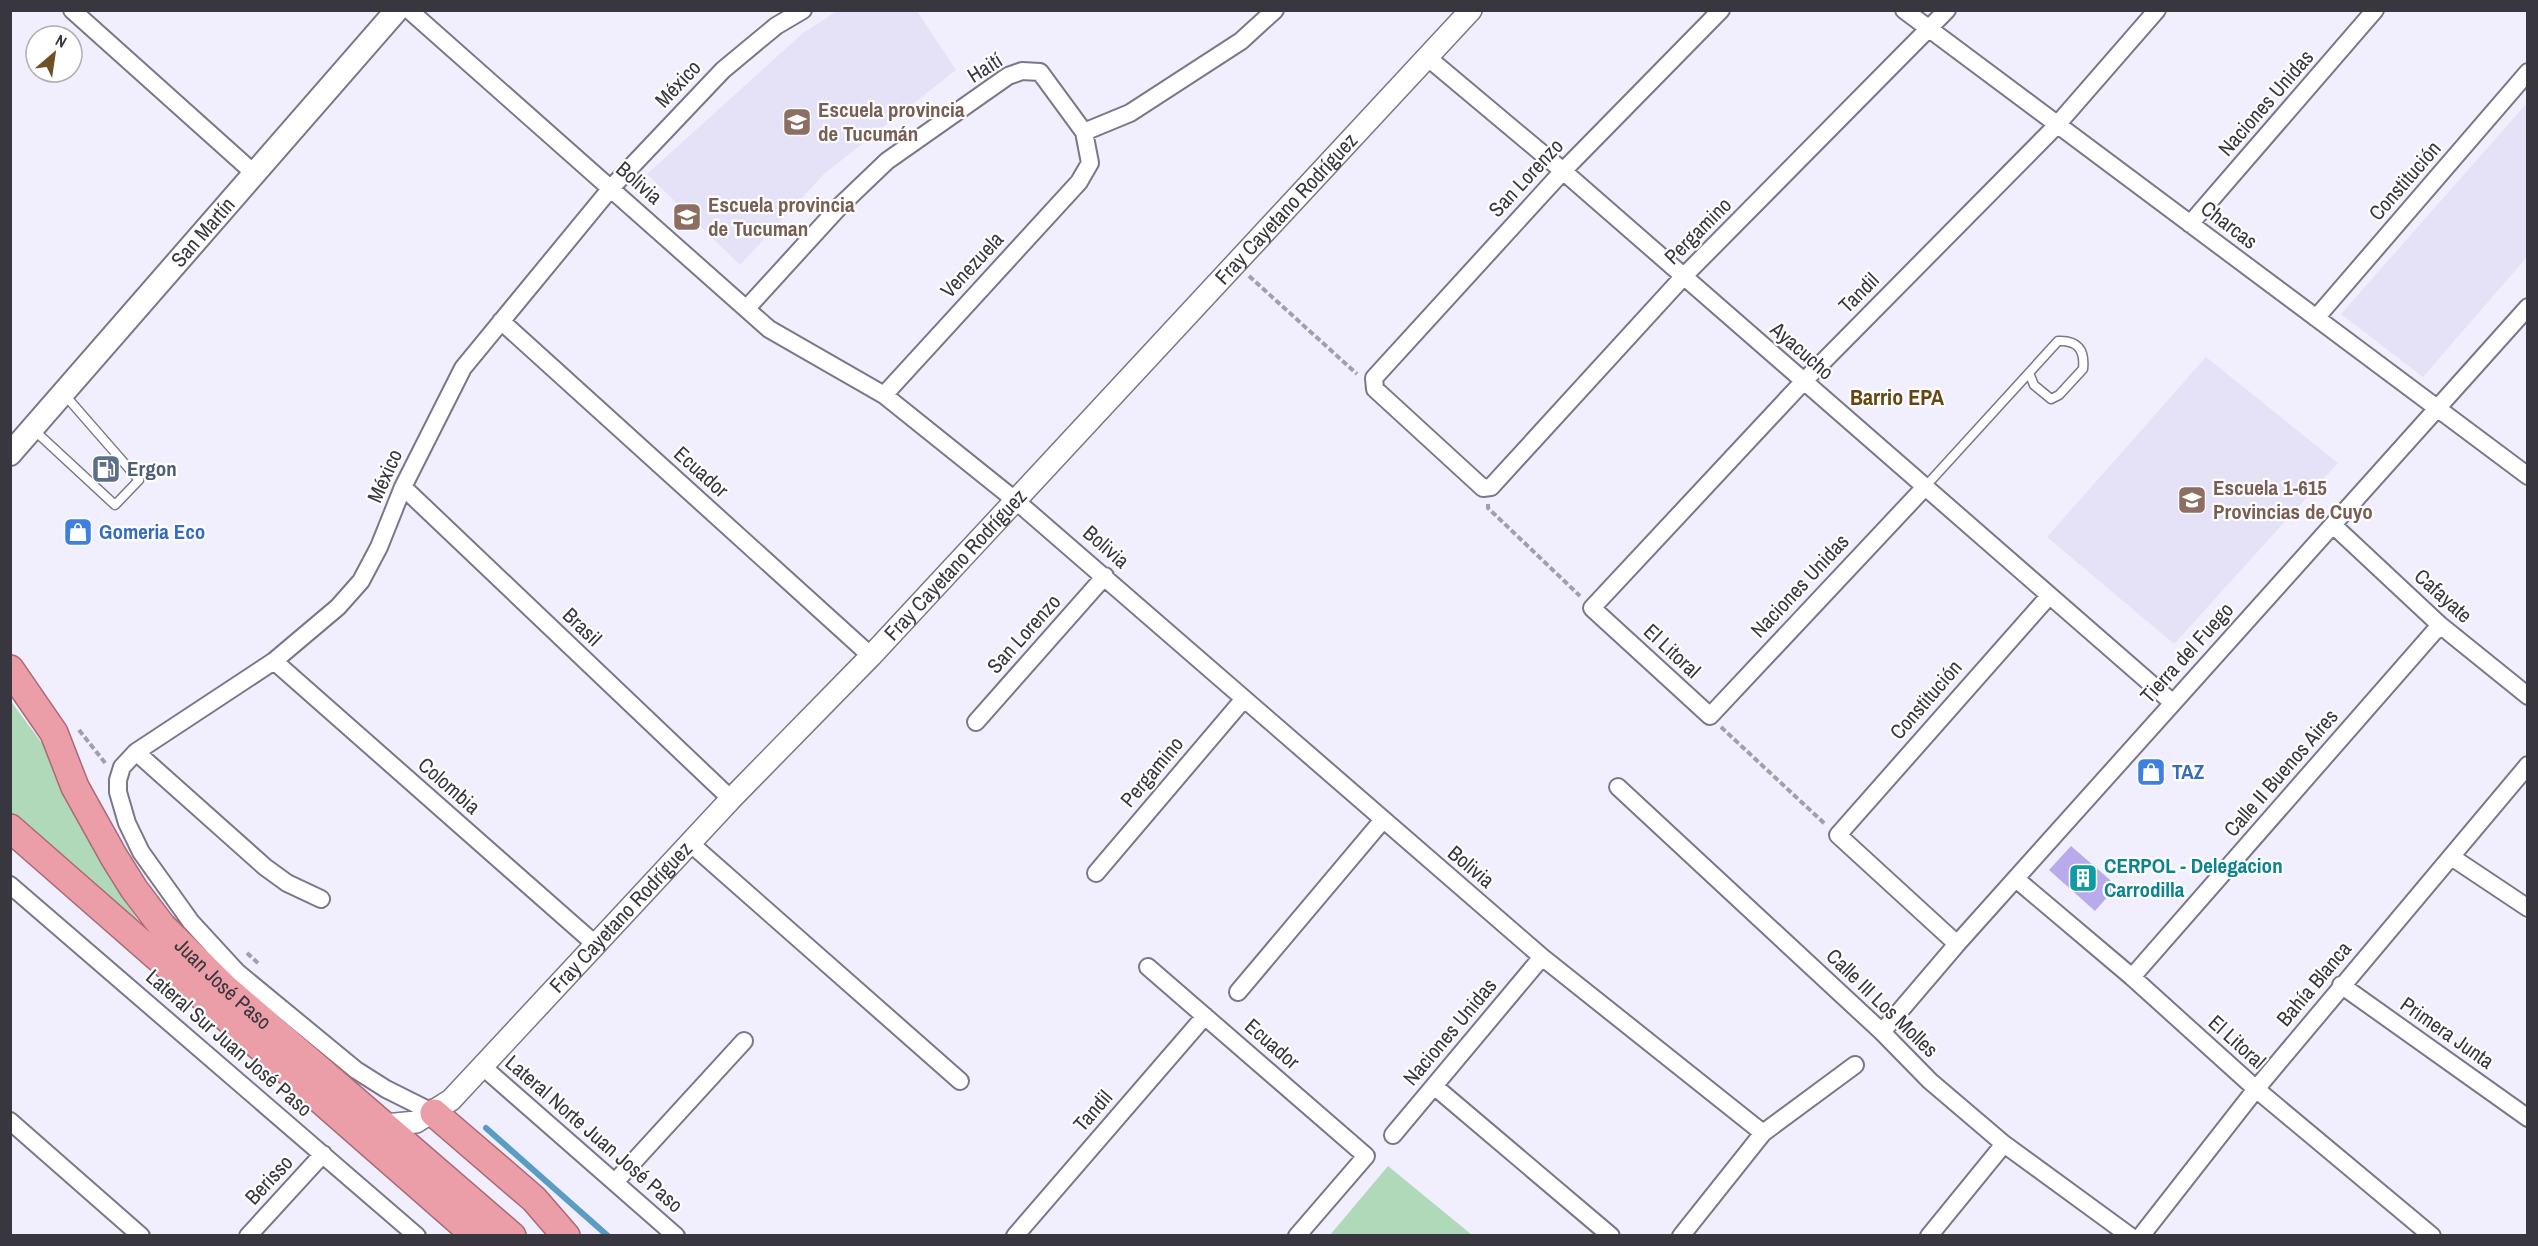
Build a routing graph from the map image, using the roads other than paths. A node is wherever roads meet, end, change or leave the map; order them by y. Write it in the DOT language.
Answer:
graph roads {
  1 [pos="72,10"];
  2 [pos="397,10"];
  3 [pos="409,10"];
  4 [pos="803,10"];
  5 [pos="1275,10"];
  6 [pos="1471,10"];
  7 [pos="1721,10"];
  8 [pos="1904,10"];
  9 [pos="1947,10"];
  10 [pos="2157,10"];
  11 [pos="2375,10"];
  12 [pos="1930,30"];
  13 [pos="1427,57"];
  14 [pos="2528,72"];
  15 [pos="2055,126"];
  16 [pos="1084,132"];
  17 [pos="1563,171"];
  18 [pos="255,174"];
  19 [pos="611,188"];
  20 [pos="2190,224"];
  21 [pos="1684,276"];
  22 [pos="2528,307"];
  23 [pos="747,308"];
  24 [pos="2316,318"];
  25 [pos="501,321"];
  26 [pos="2029,373"];
  27 [pos="1803,382"];
  28 [pos="64,394"];
  29 [pos="884,395"];
  30 [pos="2436,408"];
  31 [pos="34,429"];
  32 [pos="10,454"];
  33 [pos="2528,476"];
  34 [pos="403,487"];
  35 [pos="1924,488"];
  36 [pos="1486,489"];
  37 [pos="1015,500"];
  38 [pos="2333,525"];
  39 [pos="1105,576"];
  40 [pos="2049,596"];
  41 [pos="1592,608"];
  42 [pos="2440,625"];
  43 [pos="871,656"];
  44 [pos="274,661"];
  45 [pos="10,669"];
  46 [pos="2528,696"];
  47 [pos="1243,700"];
  48 [pos="2172,703"];
  49 [pos="1710,716"];
  50 [pos="976,722"];
  51 [pos="136,752"];
  52 [pos="2528,765"];
  53 [pos="1618,787"];
  54 [pos="731,799"];
  55 [pos="1382,821"];
  56 [pos="10,828"];
  57 [pos="690,843"];
  58 [pos="2452,858"];
  59 [pos="1095,873"];
  60 [pos="2016,879"];
  61 [pos="10,885"];
  62 [pos="321,899"];
  63 [pos="2528,908"];
  64 [pos="595,944"];
  65 [pos="1958,944"];
  66 [pos="1542,957"];
  67 [pos="1148,967"];
  68 [pos="2132,977"];
  69 [pos="2341,985"];
  70 [pos="1238,992"];
  71 [pos="1205,1016"];
  72 [pos="1882,1032"];
  73 [pos="744,1041"];
  74 [pos="1855,1065"];
  75 [pos="483,1067"];
  76 [pos="960,1081"];
  77 [pos="1434,1086"];
  78 [pos="2256,1089"];
  79 [pos="434,1113"];
  80 [pos="2528,1118"];
  81 [pos="10,1121"];
  82 [pos="385,1125"];
  83 [pos="1763,1133"];
  84 [pos="1393,1136"];
  85 [pos="2004,1144"];
  86 [pos="323,1154"];
  87 [pos="395,1165"];
  88 [pos="615,1182"];
  89 [pos="141,1236"];
  90 [pos="248,1236"];
  91 [pos="417,1236"];
  92 [pos="458,1236"];
  93 [pos="476,1236"];
  94 [pos="512,1236"];
  95 [pos="566,1236"];
  96 [pos="676,1236"];
  97 [pos="1015,1236"];
  98 [pos="1297,1236"];
  99 [pos="1611,1236"];
  100 [pos="1681,1236"];
  101 [pos="1929,1236"];
  102 [pos="2130,1236"];
  103 [pos="2141,1236"];
  104 [pos="2432,1236"];
  1 -- 18 [label="street"];
  2 -- 18 [label="main road, San Martín"];
  3 -- 19 [label="street, Bolivia"];
  4 -- 19 [label="street, México"];
  5 -- 16 [label="street"];
  6 -- 13 [label="street, Fray Cayetano Rodríguez"];
  7 -- 17 [label="street, San Lorenzo"];
  8 -- 12 [label="street, Charcas"];
  9 -- 12 [label="street, Pergamino"];
  10 -- 15 [label="street, Tandil"];
  11 -- 20 [label="street, Naciones Unidas"];
  12 -- 15 [label="street, Charcas"];
  12 -- 21 [label="street, Pergamino"];
  13 -- 17 [label="street, Ayacucho"];
  13 -- 37 [label="street, Fray Cayetano Rodríguez"];
  14 -- 24 [label="street, Constitución"];
  15 -- 20 [label="street, Charcas"];
  15 -- 27 [label="street, Tandil"];
  16 -- 23 [label="street, Haití"];
  16 -- 29 [label="street, Venezuela"];
  17 -- 21 [label="street, Ayacucho"];
  17 -- 36 [label="street, San Lorenzo"];
  18 -- 28 [label="main road, San Martín"];
  19 -- 23 [label="street, Bolivia"];
  19 -- 25 [label="street, México"];
  20 -- 24 [label="street, Charcas"];
  21 -- 27 [label="street, Ayacucho"];
  21 -- 36 [label="street, Pergamino"];
  22 -- 30 [label="street, Tierra del Fuego"];
  23 -- 29 [label="street, Bolivia"];
  24 -- 30 [label="street, Charcas"];
  25 -- 34 [label="street, México"];
  25 -- 43 [label="street, Ecuador"];
  26 -- 26 [label="lane"];
  26 -- 35 [label="lane"];
  27 -- 35 [label="street, Ayacucho"];
  27 -- 41 [label="street, Tandil"];
  28 -- 31 [label="main road, San Martín"];
  28 -- 31 [label="lane"];
  29 -- 37 [label="street, Bolivia"];
  30 -- 33 [label="street, Charcas"];
  30 -- 38 [label="street, Tierra del Fuego"];
  31 -- 32 [label="main road, San Martín"];
  34 -- 44 [label="street, México"];
  34 -- 54 [label="street, Brasil"];
  35 -- 40 [label="street, Ayacucho"];
  35 -- 49 [label="street, Naciones Unidas"];
  37 -- 39 [label="street, Bolivia"];
  37 -- 43 [label="street, Fray Cayetano Rodríguez"];
  38 -- 42 [label="street, Cafayate"];
  38 -- 48 [label="street, Tierra del Fuego"];
  39 -- 47 [label="street, Bolivia"];
  39 -- 50 [label="street, San Lorenzo"];
  40 -- 48 [label="street, Ayacucho"];
  40 -- 65 [label="street, Constitución"];
  41 -- 49 [label="street, El Litoral"];
  42 -- 46 [label="street, Cafayate"];
  42 -- 68 [label="street, Calle II Buenos Aires"];
  43 -- 54 [label="street, Fray Cayetano Rodríguez"];
  44 -- 51 [label="street, México"];
  44 -- 64 [label="street, Colombia"];
  45 -- 82 [label="highway, Juan José Paso"];
  47 -- 55 [label="street, Bolivia"];
  47 -- 59 [label="street, Pergamino"];
  48 -- 60 [label="street, Tierra del Fuego"];
  51 -- 62 [label="street"];
  51 -- 79 [label="street"];
  52 -- 58 [label="street, Bahía Blanca"];
  53 -- 72 [label="street, Calle III Los Molles"];
  54 -- 57 [label="street, Fray Cayetano Rodríguez"];
  55 -- 66 [label="street, Bolivia"];
  55 -- 70 [label="street"];
  56 -- 87 [label="highway, Juan José Paso"];
  57 -- 64 [label="street, Fray Cayetano Rodríguez"];
  57 -- 76 [label="street"];
  58 -- 63 [label="street"];
  58 -- 69 [label="street, Bahía Blanca"];
  60 -- 65 [label="street, Tierra del Fuego"];
  60 -- 68 [label="street, El Litoral"];
  61 -- 86 [label="street, Lateral Sur Juan José Paso"];
  64 -- 75 [label="street, Fray Cayetano Rodríguez"];
  65 -- 72 [label="street, Tierra del Fuego"];
  66 -- 77 [label="street, Naciones Unidas"];
  66 -- 83 [label="street, Bolivia"];
  67 -- 71 [label="street, Ecuador"];
  68 -- 78 [label="street, El Litoral"];
  69 -- 78 [label="street, Bahía Blanca"];
  69 -- 80 [label="street, Primera Junta"];
  71 -- 97 [label="street, Tandil"];
  71 -- 98 [label="street, Ecuador"];
  72 -- 85 [label="street, Calle III Los Molles"];
  73 -- 88 [label="street"];
  74 -- 83 [label="street"];
  75 -- 79 [label="street, Fray Cayetano Rodríguez"];
  75 -- 88 [label="street, Lateral Norte Juan José Paso"];
  77 -- 84 [label="street, Naciones Unidas"];
  77 -- 99 [label="street"];
  78 -- 103 [label="street, Bahía Blanca"];
  78 -- 104 [label="street, El Litoral"];
  79 -- 82 [label="street"];
  79 -- 95 [label="highway"];
  81 -- 89 [label="street"];
  82 -- 94 [label="highway, Juan José Paso"];
  83 -- 100 [label="street"];
  85 -- 101 [label="street"];
  85 -- 102 [label="street, Calle III Los Molles"];
  86 -- 90 [label="street, Berisso"];
  86 -- 91 [label="street, Lateral Sur Juan José Paso"];
  87 -- 92 [label="street"];
  87 -- 93 [label="highway, Juan José Paso"];
  88 -- 96 [label="street, Lateral Norte Juan José Paso"];
}
